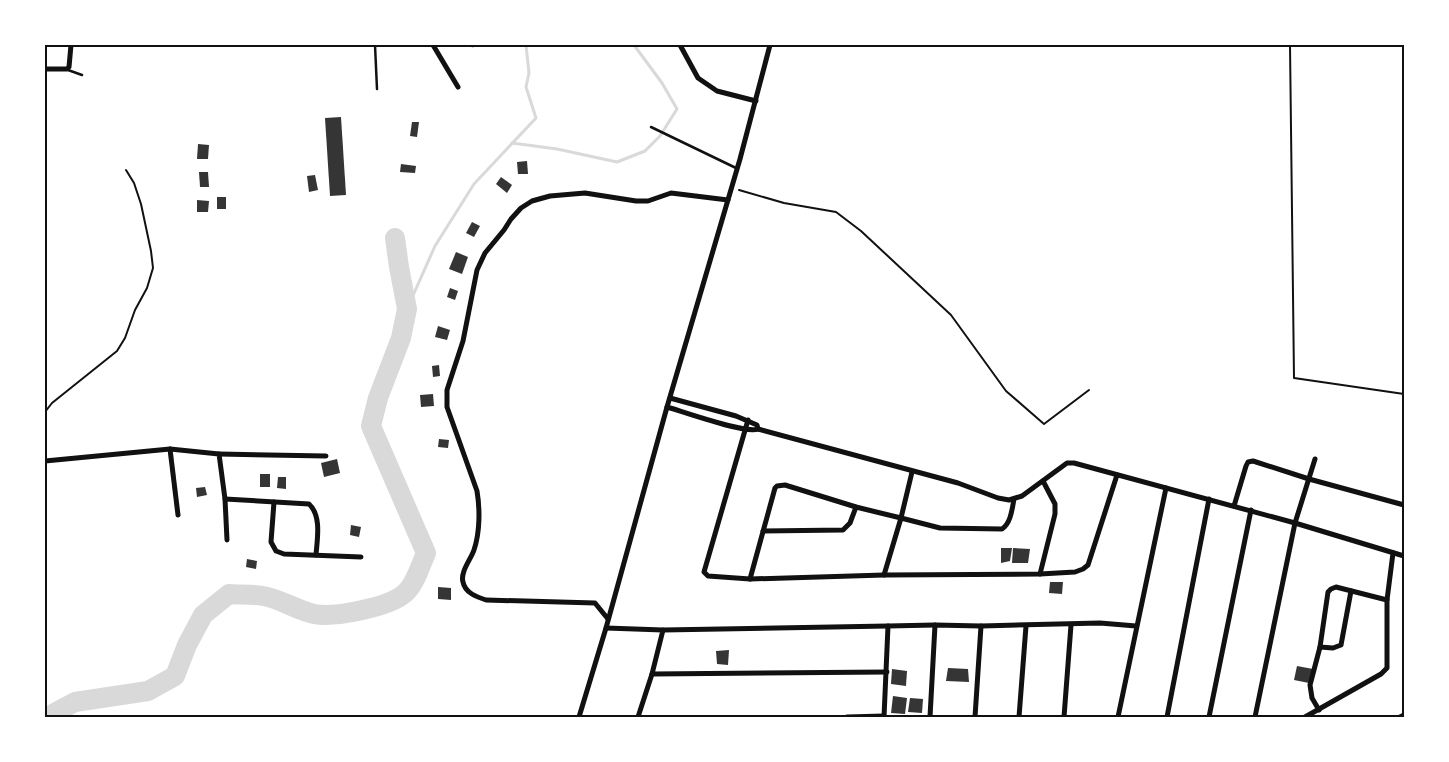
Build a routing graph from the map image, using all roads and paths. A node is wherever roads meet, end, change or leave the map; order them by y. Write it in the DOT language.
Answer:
graph roads {
  1 [pos="71,45"];
  2 [pos="374,45"];
  3 [pos="434,45"];
  4 [pos="466,45"];
  5 [pos="680,45"];
  6 [pos="770,45"];
  7 [pos="1290,45"];
  8 [pos="473,46"];
  9 [pos="45,69"];
  10 [pos="67,69"];
  11 [pos="82,75"];
  12 [pos="458,87"];
  13 [pos="377,89"];
  14 [pos="756,100"];
  15 [pos="651,127"];
  16 [pos="738,169"];
  17 [pos="126,170"];
  18 [pos="732,188"];
  19 [pos="728,200"];
  20 [pos="1089,390"];
  21 [pos="1404,394"];
  22 [pos="670,398"];
  23 [pos="667,407"];
  24 [pos="45,412"];
  25 [pos="748,420"];
  26 [pos="758,428"];
  27 [pos="746,429"];
  28 [pos="170,449"];
  29 [pos="219,454"];
  30 [pos="326,456"];
  31 [pos="1315,459"];
  32 [pos="45,461"];
  33 [pos="912,472"];
  34 [pos="1117,475"];
  35 [pos="1309,479"];
  36 [pos="1043,481"];
  37 [pos="1166,488"];
  38 [pos="225,499"];
  39 [pos="1014,499"];
  40 [pos="1209,499"];
  41 [pos="274,502"];
  42 [pos="1234,506"];
  43 [pos="1404,506"];
  44 [pos="856,507"];
  45 [pos="1251,510"];
  46 [pos="178,515"];
  47 [pos="900,518"];
  48 [pos="1295,522"];
  49 [pos="763,531"];
  50 [pos="228,540"];
  51 [pos="1393,553"];
  52 [pos="316,555"];
  53 [pos="1404,556"];
  54 [pos="361,557"];
  55 [pos="1040,574"];
  56 [pos="884,575"];
  57 [pos="750,578"];
  58 [pos="1351,591"];
  59 [pos="1387,600"];
  60 [pos="608,619"];
  61 [pos="936,625"];
  62 [pos="1071,625"];
  63 [pos="888,626"];
  64 [pos="981,626"];
  65 [pos="1026,626"];
  66 [pos="1136,626"];
  67 [pos="606,628"];
  68 [pos="663,630"];
  69 [pos="1320,647"];
  70 [pos="887,672"];
  71 [pos="652,674"];
  72 [pos="1318,710"];
  73 [pos="1404,714"];
  74 [pos="579,717"];
  75 [pos="638,717"];
  76 [pos="847,717"];
  77 [pos="884,717"];
  78 [pos="930,717"];
  79 [pos="975,717"];
  80 [pos="1019,717"];
  81 [pos="1064,717"];
  82 [pos="1118,717"];
  83 [pos="1167,717"];
  84 [pos="1209,717"];
  85 [pos="1256,717"];
  86 [pos="1305,717"];
  87 [pos="1400,717"];
  1 -- 10 [label="street"];
  2 -- 13 [label="lane"];
  3 -- 12 [label="street"];
  4 -- 8 [label="lane"];
  5 -- 14 [label="street"];
  6 -- 14 [label="street"];
  7 -- 21 [label="path"];
  9 -- 10 [label="street"];
  10 -- 11 [label="lane"];
  14 -- 16 [label="street"];
  15 -- 16 [label="lane"];
  16 -- 18 [label="street"];
  17 -- 24 [label="path"];
  18 -- 19 [label="street"];
  18 -- 20 [label="path"];
  19 -- 22 [label="street"];
  19 -- 60 [label="street"];
  22 -- 23 [label="street"];
  22 -- 25 [label="street"];
  23 -- 27 [label="street"];
  23 -- 60 [label="street"];
  25 -- 26 [label="street"];
  25 -- 27 [label="street"];
  26 -- 27 [label="street"];
  26 -- 33 [label="street"];
  27 -- 57 [label="street"];
  28 -- 29 [label="street"];
  28 -- 32 [label="street"];
  28 -- 46 [label="street"];
  29 -- 30 [label="street"];
  29 -- 38 [label="street"];
  31 -- 35 [label="street"];
  33 -- 39 [label="street"];
  33 -- 47 [label="street"];
  34 -- 36 [label="street"];
  34 -- 37 [label="street"];
  34 -- 55 [label="street"];
  35 -- 42 [label="street"];
  35 -- 43 [label="street"];
  35 -- 48 [label="street"];
  36 -- 39 [label="street"];
  36 -- 55 [label="street"];
  37 -- 40 [label="street"];
  37 -- 66 [label="street"];
  38 -- 41 [label="street"];
  38 -- 50 [label="street"];
  39 -- 47 [label="street"];
  40 -- 42 [label="street"];
  40 -- 83 [label="street"];
  41 -- 52 [label="street"];
  41 -- 52 [label="street"];
  42 -- 45 [label="street"];
  44 -- 47 [label="street"];
  44 -- 49 [label="street"];
  44 -- 49 [label="street"];
  45 -- 48 [label="street"];
  45 -- 84 [label="street"];
  47 -- 56 [label="street"];
  48 -- 51 [label="street"];
  48 -- 85 [label="street"];
  49 -- 57 [label="street"];
  51 -- 53 [label="street"];
  51 -- 59 [label="street"];
  52 -- 54 [label="street"];
  55 -- 56 [label="street"];
  56 -- 57 [label="street"];
  58 -- 59 [label="street"];
  58 -- 69 [label="street"];
  58 -- 69 [label="street"];
  59 -- 72 [label="street"];
  60 -- 67 [label="street"];
  61 -- 63 [label="street"];
  61 -- 64 [label="street"];
  61 -- 78 [label="street"];
  62 -- 65 [label="street"];
  62 -- 66 [label="street"];
  62 -- 81 [label="street"];
  63 -- 68 [label="street"];
  63 -- 70 [label="street"];
  64 -- 65 [label="street"];
  64 -- 79 [label="street"];
  65 -- 80 [label="street"];
  66 -- 82 [label="street"];
  67 -- 68 [label="street"];
  67 -- 74 [label="street"];
  68 -- 71 [label="street"];
  69 -- 72 [label="street"];
  70 -- 71 [label="street"];
  70 -- 77 [label="street"];
  71 -- 75 [label="street"];
  72 -- 86 [label="street"];
  73 -- 87 [label="street"];
  76 -- 77 [label="street"];
}
